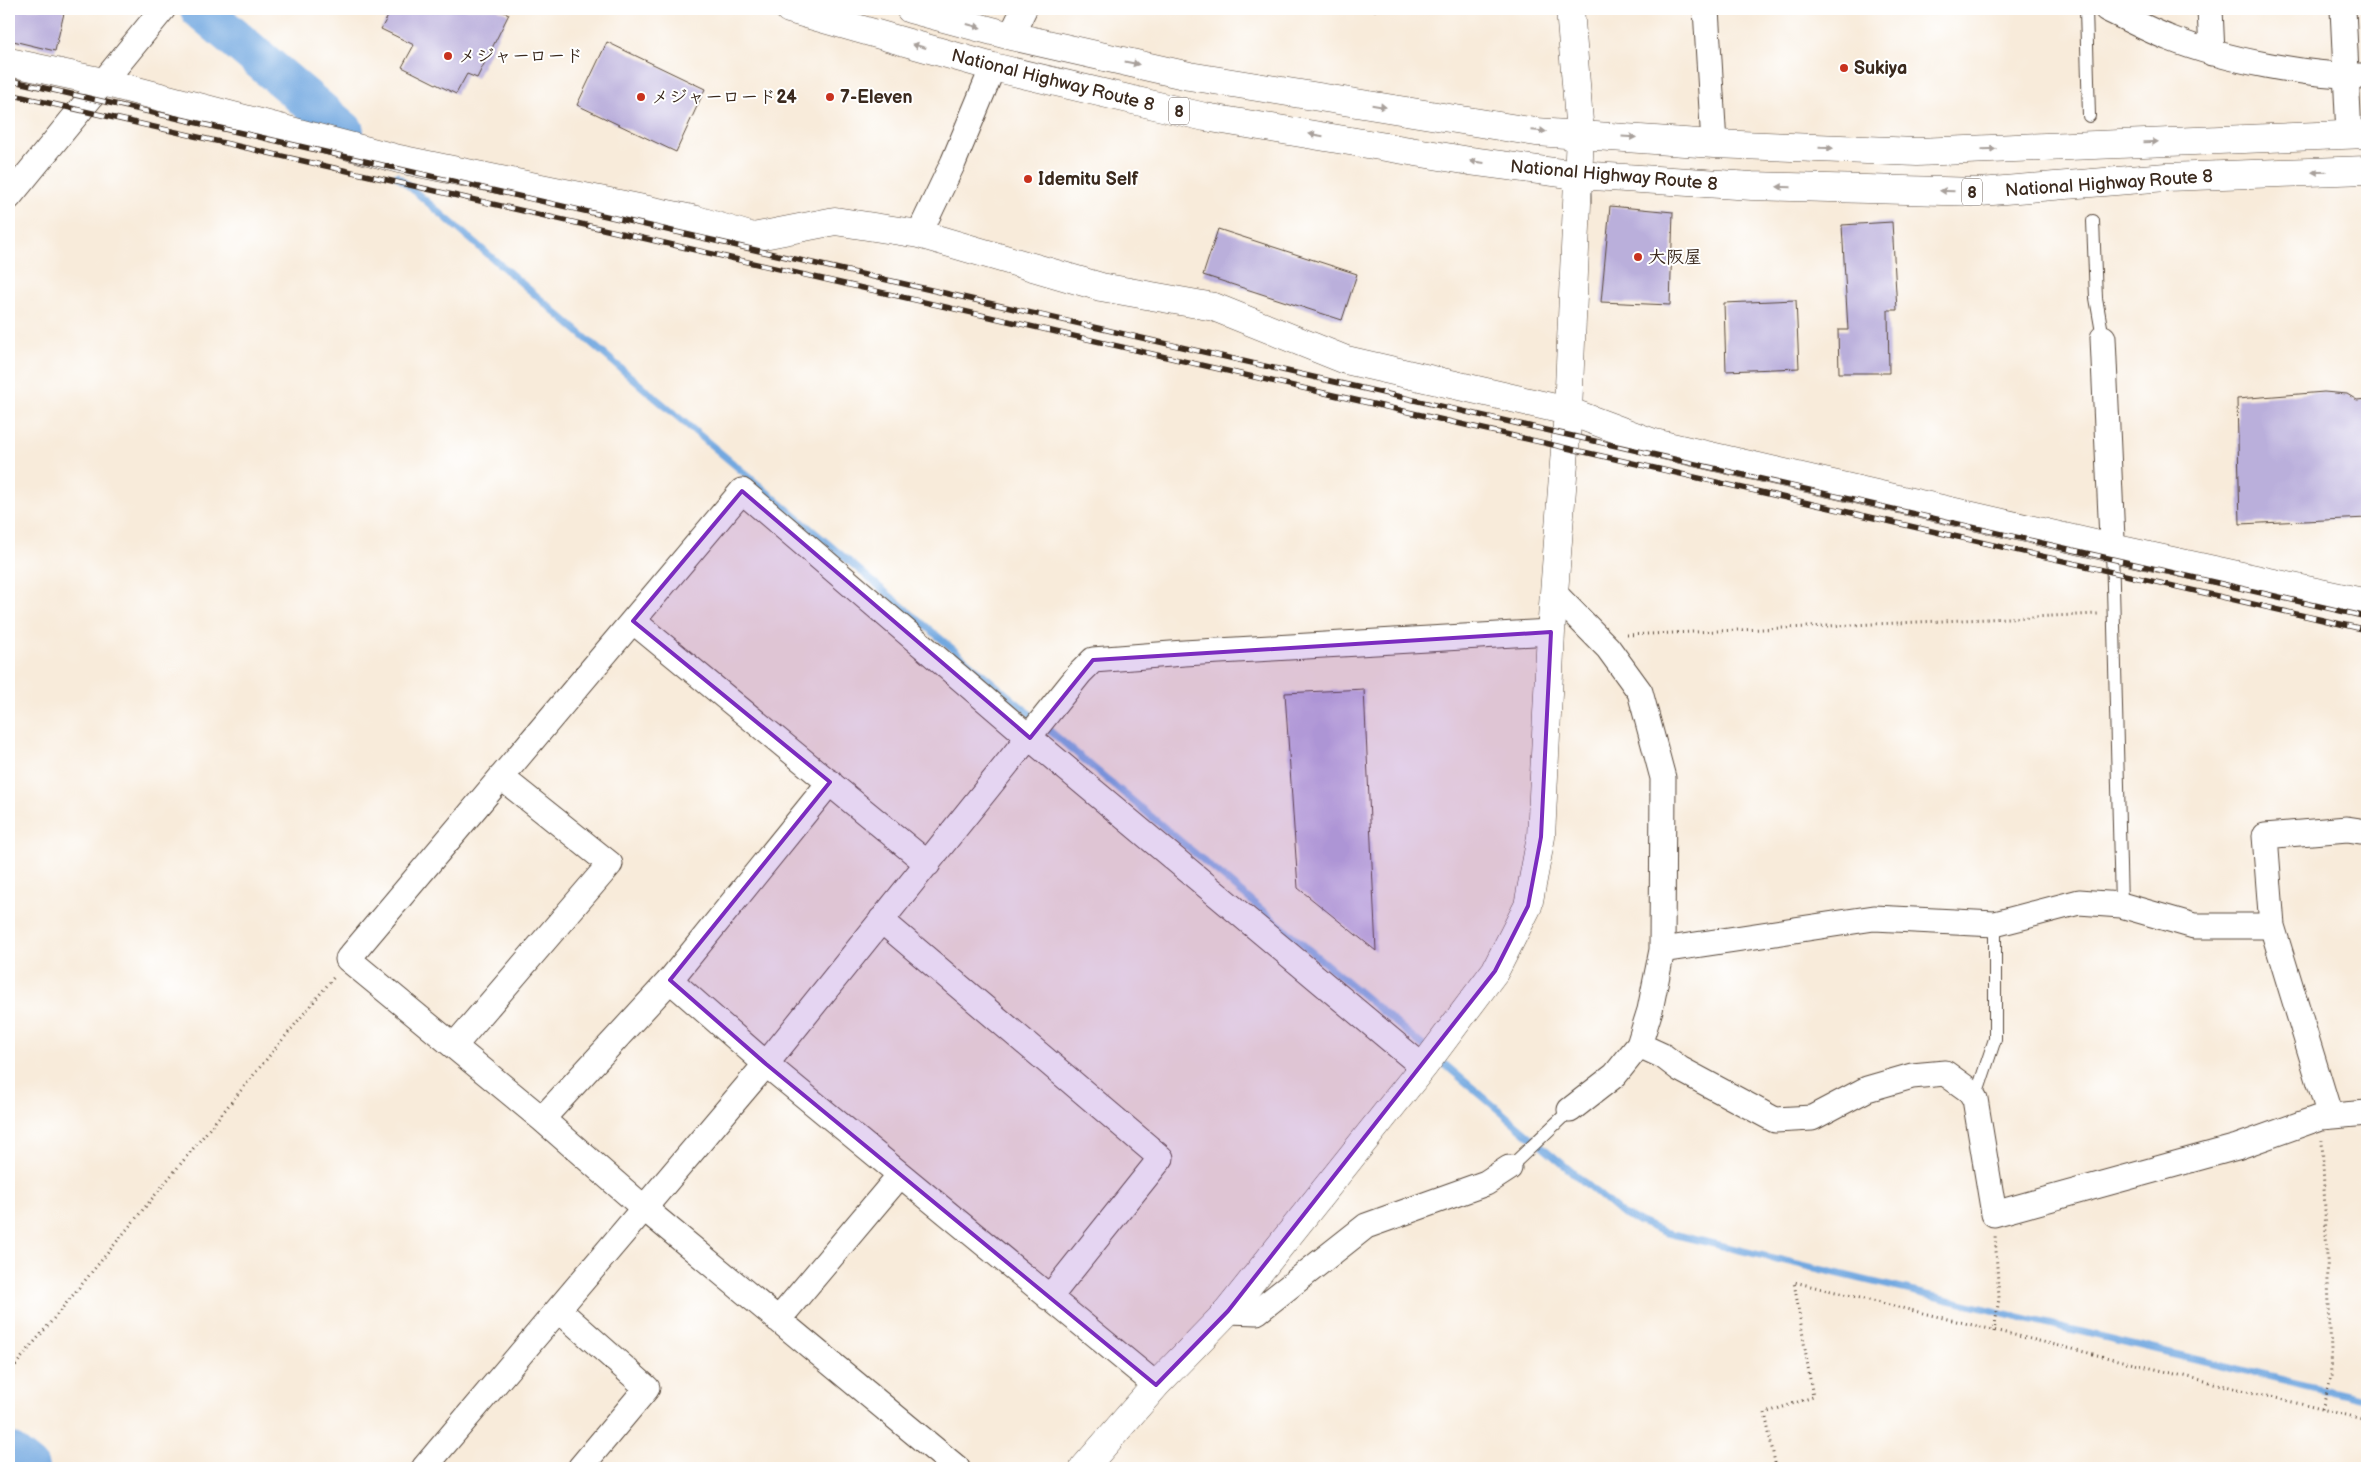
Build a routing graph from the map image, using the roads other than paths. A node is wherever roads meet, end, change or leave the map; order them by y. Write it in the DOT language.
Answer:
graph roads {
  1 [pos="163,9"];
  2 [pos="789,9"];
  3 [pos="910,9"];
  4 [pos="1024,9"];
  5 [pos="1570,9"];
  6 [pos="1706,9"];
  7 [pos="2086,9"];
  8 [pos="2107,9"];
  9 [pos="2210,9"];
  10 [pos="2343,9"];
  11 [pos="1010,36"];
  12 [pos="2212,53"];
  13 [pos="9,62"];
  14 [pos="993,67"];
  15 [pos="2357,76"];
  16 [pos="103,82"];
  17 [pos="2089,116"];
  18 [pos="1580,134"];
  19 [pos="2358,135"];
  20 [pos="1714,144"];
  21 [pos="2367,170"];
  22 [pos="1577,175"];
  23 [pos="9,197"];
  24 [pos="2093,220"];
  25 [pos="919,234"];
  26 [pos="2103,338"];
  27 [pos="1568,411"];
  28 [pos="2112,544"];
  29 [pos="1554,593"];
  30 [pos="2367,603"];
  31 [pos="634,621"];
  32 [pos="1551,632"];
  33 [pos="1030,738"];
  34 [pos="501,777"];
  35 [pos="830,782"];
  36 [pos="2367,832"];
  37 [pos="928,864"];
  38 [pos="2120,906"];
  39 [pos="881,920"];
  40 [pos="1995,924"];
  41 [pos="2272,926"];
  42 [pos="1662,950"];
  43 [pos="670,980"];
  44 [pos="1639,1044"];
  45 [pos="454,1046"];
  46 [pos="766,1064"];
  47 [pos="1423,1067"];
  48 [pos="1974,1099"];
  49 [pos="1570,1110"];
  50 [pos="2367,1113"];
  51 [pos="2326,1116"];
  52 [pos="542,1118"];
  53 [pos="1517,1160"];
  54 [pos="900,1175"];
  55 [pos="645,1210"];
  56 [pos="1049,1298"];
  57 [pos="559,1310"];
  58 [pos="1228,1311"];
  59 [pos="778,1320"];
  60 [pos="1156,1385"];
  61 [pos="424,1468"];
  62 [pos="580,1468"];
  63 [pos="956,1468"];
  64 [pos="1084,1468"];
  1 -- 16 [label="street"];
  14 -- 2 [label="main road, National Highway Route 8 / 8, one-way"];
  3 -- 11 [label="main road, National Highway Route 8 / 8, one-way"];
  4 -- 11 [label="street"];
  5 -- 18 [label="main road"];
  6 -- 20 [label="street"];
  7 -- 17 [label="lane"];
  8 -- 12 [label="street"];
  9 -- 12 [label="street"];
  10 -- 15 [label="street"];
  11 -- 18 [label="main road, National Highway Route 8 / 8, one-way"];
  12 -- 15 [label="street"];
  13 -- 16 [label="main road"];
  22 -- 14 [label="main road, National Highway Route 8 / 8, one-way"];
  14 -- 25 [label="street"];
  15 -- 19 [label="street"];
  16 -- 23 [label="street"];
  16 -- 25 [label="main road"];
  18 -- 20 [label="main road, National Highway Route 8 / 8, one-way"];
  18 -- 22 [label="main road"];
  20 -- 19 [label="main road, National Highway Route 8 / 8, one-way"];
  21 -- 22 [label="main road, National Highway Route 8 / 8, one-way"];
  22 -- 27 [label="main road"];
  24 -- 26 [label="lane"];
  25 -- 27 [label="main road"];
  26 -- 28 [label="street"];
  27 -- 28 [label="main road"];
  27 -- 29 [label="main road"];
  28 -- 30 [label="main road"];
  28 -- 38 [label="lane"];
  29 -- 32 [label="main road"];
  29 -- 42 [label="street"];
  31 -- 33 [label="street"];
  31 -- 34 [label="street"];
  31 -- 35 [label="street"];
  32 -- 33 [label="street"];
  32 -- 47 [label="main road"];
  33 -- 37 [label="street"];
  33 -- 47 [label="street"];
  34 -- 45 [label="street"];
  34 -- 45 [label="street"];
  35 -- 37 [label="street"];
  35 -- 43 [label="street"];
  36 -- 41 [label="street"];
  37 -- 39 [label="street"];
  38 -- 40 [label="street"];
  38 -- 41 [label="street"];
  39 -- 46 [label="street"];
  39 -- 56 [label="street"];
  40 -- 42 [label="street"];
  40 -- 48 [label="lane"];
  41 -- 51 [label="street"];
  42 -- 44 [label="street"];
  43 -- 46 [label="street"];
  43 -- 52 [label="street"];
  44 -- 48 [label="street"];
  44 -- 49 [label="street"];
  45 -- 52 [label="street"];
  46 -- 54 [label="street"];
  46 -- 55 [label="street"];
  47 -- 58 [label="main road"];
  48 -- 51 [label="street"];
  49 -- 53 [label="lane"];
  50 -- 51 [label="street"];
  52 -- 55 [label="street"];
  53 -- 58 [label="street"];
  54 -- 56 [label="street"];
  54 -- 59 [label="street"];
  55 -- 57 [label="street"];
  55 -- 59 [label="street"];
  56 -- 60 [label="street"];
  57 -- 61 [label="street"];
  57 -- 62 [label="street"];
  58 -- 60 [label="main road"];
  59 -- 63 [label="street"];
  60 -- 64 [label="main road"];
}
